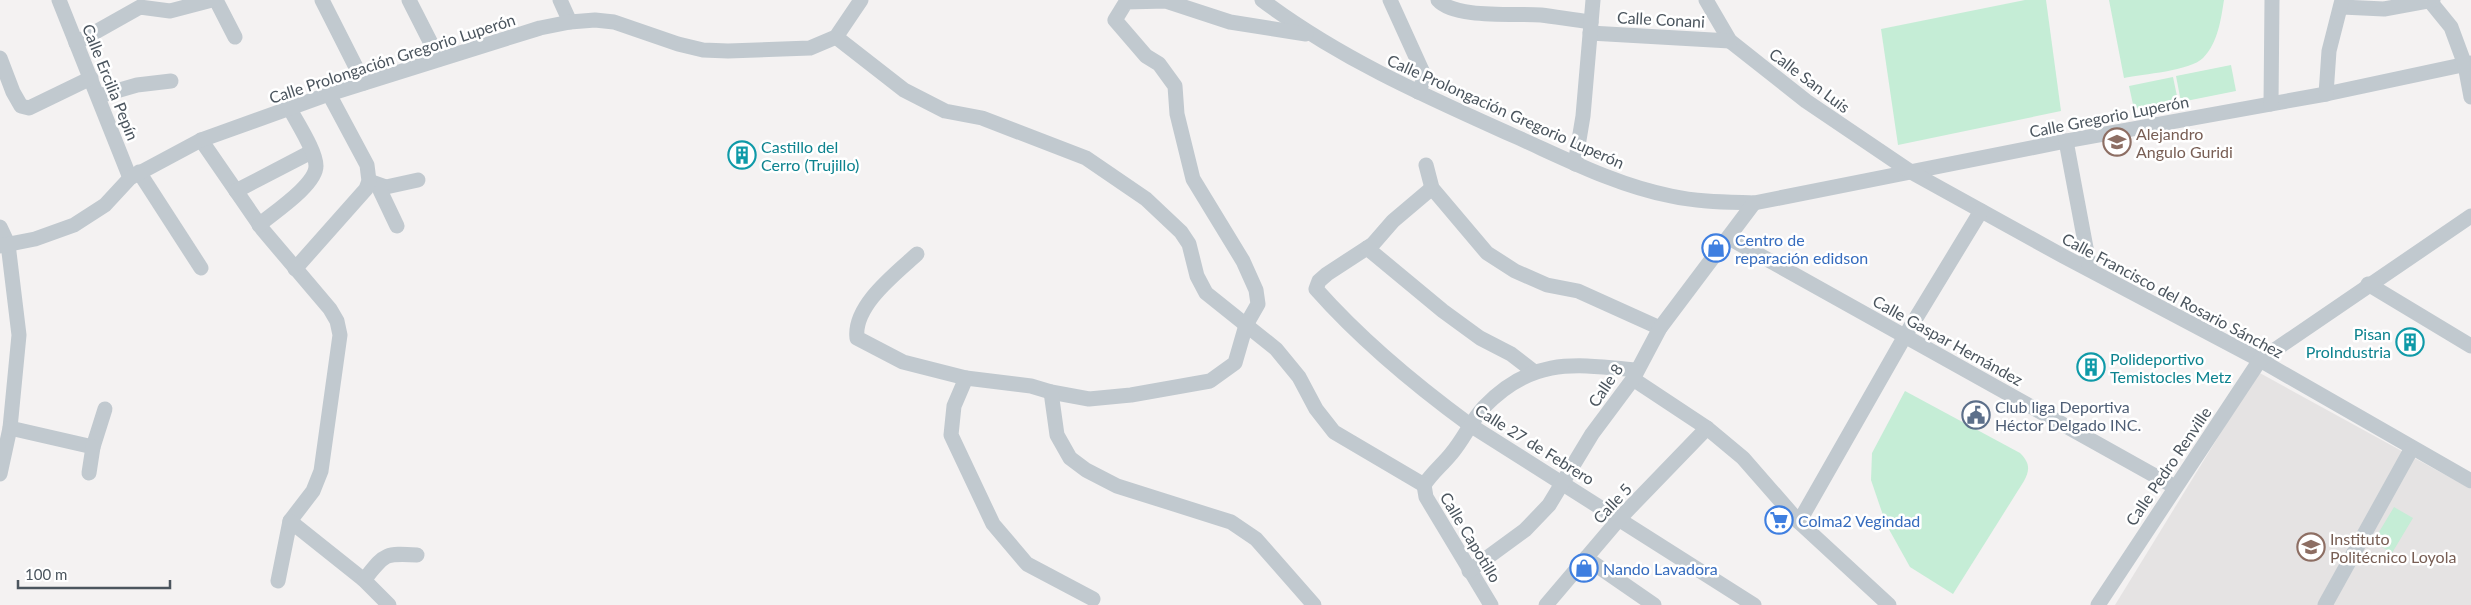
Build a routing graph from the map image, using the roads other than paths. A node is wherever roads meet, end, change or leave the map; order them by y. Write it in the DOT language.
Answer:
graph roads {
  1 [pos="59,0"];
  2 [pos="212,0"];
  3 [pos="216,0"];
  4 [pos="322,0"];
  5 [pos="409,0"];
  6 [pos="560,0"];
  7 [pos="1262,0"];
  8 [pos="1390,0"];
  9 [pos="1438,0"];
  10 [pos="1593,0"];
  11 [pos="1706,0"];
  12 [pos="2272,0"];
  13 [pos="2431,1"];
  14 [pos="144,3"];
  15 [pos="854,3"];
  16 [pos="2342,4"];
  17 [pos="570,22"];
  18 [pos="1591,27"];
  19 [pos="1309,35"];
  20 [pos="235,37"];
  21 [pos="836,37"];
  22 [pos="1730,41"];
  23 [pos="76,43"];
  24 [pos="0,58"];
  25 [pos="439,60"];
  26 [pos="2468,64"];
  27 [pos="92,78"];
  28 [pos="172,81"];
  29 [pos="364,84"];
  30 [pos="1418,92"];
  31 [pos="329,94"];
  32 [pos="2326,94"];
  33 [pos="100,96"];
  34 [pos="2471,97"];
  35 [pos="2271,104"];
  36 [pos="290,109"];
  37 [pos="201,140"];
  38 [pos="2066,141"];
  39 [pos="312,152"];
  40 [pos="1575,164"];
  41 [pos="1426,165"];
  42 [pos="1911,172"];
  43 [pos="135,175"];
  44 [pos="418,180"];
  45 [pos="373,183"];
  46 [pos="1432,188"];
  47 [pos="236,191"];
  48 [pos="1754,203"];
  49 [pos="1981,211"];
  50 [pos="2471,216"];
  51 [pos="259,225"];
  52 [pos="397,226"];
  53 [pos="0,227"];
  54 [pos="1729,238"];
  55 [pos="4,245"];
  56 [pos="1367,248"];
  57 [pos="917,254"];
  58 [pos="201,268"];
  59 [pos="295,269"];
  60 [pos="2090,270"];
  61 [pos="2368,284"];
  62 [pos="1246,325"];
  63 [pos="1660,328"];
  64 [pos="1905,336"];
  65 [pos="2471,346"];
  66 [pos="2260,360"];
  67 [pos="1533,371"];
  68 [pos="1635,374"];
  69 [pos="966,378"];
  70 [pos="1051,392"];
  71 [pos="105,409"];
  72 [pos="1470,425"];
  73 [pos="10,428"];
  74 [pos="1708,428"];
  75 [pos="93,446"];
  76 [pos="2412,448"];
  77 [pos="89,472"];
  78 [pos="0,474"];
  79 [pos="1562,481"];
  80 [pos="2471,481"];
  81 [pos="1424,486"];
  82 [pos="2175,487"];
  83 [pos="1620,518"];
  84 [pos="290,521"];
  85 [pos="1799,522"];
  86 [pos="417,555"];
  87 [pos="1586,558"];
  88 [pos="1469,570"];
  89 [pos="364,580"];
  90 [pos="278,581"];
  91 [pos="1093,599"];
  92 [pos="389,605"];
  93 [pos="1314,605"];
  94 [pos="1491,605"];
  95 [pos="1546,605"];
  96 [pos="1654,605"];
  97 [pos="1754,605"];
  98 [pos="1889,605"];
  99 [pos="2098,605"];
  100 [pos="2325,605"];
  1 -- 23 [label="street, Calle Ercilia Pepín"];
  2 -- 14 [label="street"];
  3 -- 20 [label="street"];
  4 -- 29 [label="street"];
  5 -- 25 [label="street"];
  6 -- 17 [label="street"];
  7 -- 19 [label="street, Calle Prolongación Gregorio Luperón"];
  8 -- 30 [label="street"];
  9 -- 18 [label="street, Calle Conani"];
  10 -- 18 [label="street"];
  11 -- 22 [label="street, Calle San Luis"];
  12 -- 35 [label="street"];
  13 -- 16 [label="street"];
  13 -- 26 [label="street"];
  14 -- 23 [label="street"];
  15 -- 21 [label="street"];
  16 -- 32 [label="street"];
  17 -- 21 [label="street, Calle Prolongación Gregorio Luperón"];
  17 -- 25 [label="street, Calle Prolongación Gregorio Luperón"];
  18 -- 22 [label="street, Calle Conani"];
  18 -- 40 [label="street"];
  19 -- 30 [label="street, Calle Prolongación Gregorio Luperón"];
  19 -- 62 [label="street"];
  21 -- 62 [label="street"];
  22 -- 42 [label="street, Calle San Luis"];
  23 -- 27 [label="street, Calle Ercilia Pepín"];
  24 -- 27 [label="street"];
  25 -- 29 [label="street, Calle Prolongación Gregorio Luperón"];
  26 -- 32 [label="street, Calle Gregorio Luperón"];
  26 -- 34 [label="street"];
  27 -- 33 [label="street, Calle Ercilia Pepín"];
  28 -- 33 [label="street"];
  29 -- 31 [label="street, Calle Prolongación Gregorio Luperón"];
  30 -- 40 [label="street, Calle Prolongación Gregorio Luperón"];
  31 -- 36 [label="street, Calle Prolongación Gregorio Luperón"];
  31 -- 45 [label="street"];
  32 -- 35 [label="street, Calle Gregorio Luperón"];
  33 -- 43 [label="street, Calle Ercilia Pepín"];
  35 -- 38 [label="street, Calle Gregorio Luperón"];
  36 -- 37 [label="street, Calle Prolongación Gregorio Luperón"];
  36 -- 39 [label="street"];
  37 -- 43 [label="street, Calle Prolongación Gregorio Luperón"];
  37 -- 47 [label="street"];
  38 -- 42 [label="street, Calle Gregorio Luperón"];
  38 -- 60 [label="street"];
  39 -- 47 [label="street"];
  39 -- 51 [label="street"];
  40 -- 48 [label="street, Calle Prolongación Gregorio Luperón"];
  41 -- 46 [label="street"];
  42 -- 48 [label="street, Calle Gregorio Luperón"];
  42 -- 49 [label="street, Calle Francisco del Rosario Sánchez"];
  43 -- 55 [label="street, Calle Prolongación Gregorio Luperón"];
  43 -- 58 [label="street, Calle Ercilia Pepín"];
  44 -- 45 [label="street"];
  45 -- 52 [label="street"];
  45 -- 59 [label="street"];
  46 -- 56 [label="street"];
  46 -- 63 [label="street"];
  47 -- 51 [label="street"];
  48 -- 54 [label="street, Calle 8"];
  49 -- 60 [label="street, Calle Francisco del Rosario Sánchez"];
  49 -- 64 [label="street"];
  50 -- 61 [label="street, Calle Pedro Renville"];
  51 -- 59 [label="street"];
  53 -- 55 [label="street"];
  54 -- 63 [label="street, Calle 8"];
  54 -- 64 [label="street, Calle Gaspar Hernández"];
  55 -- 73 [label="street"];
  56 -- 67 [label="street"];
  56 -- 72 [label="street, Calle 27 de Febrero"];
  57 -- 69 [label="street"];
  59 -- 84 [label="street"];
  60 -- 66 [label="street, Calle Francisco del Rosario Sánchez"];
  61 -- 65 [label="street"];
  61 -- 66 [label="street, Calle Pedro Renville"];
  62 -- 70 [label="street"];
  62 -- 81 [label="street"];
  63 -- 68 [label="street, Calle 8"];
  64 -- 82 [label="street, Calle Gaspar Hernández"];
  64 -- 85 [label="street"];
  66 -- 76 [label="street, Calle Francisco del Rosario Sánchez"];
  66 -- 82 [label="street, Calle Pedro Renville"];
  67 -- 68 [label="street"];
  67 -- 72 [label="street"];
  68 -- 74 [label="street"];
  68 -- 79 [label="street, Calle 8"];
  69 -- 70 [label="street"];
  69 -- 91 [label="street"];
  70 -- 93 [label="street"];
  71 -- 75 [label="street"];
  72 -- 79 [label="street, Calle 27 de Febrero"];
  72 -- 81 [label="street"];
  73 -- 75 [label="street"];
  73 -- 78 [label="street"];
  74 -- 83 [label="street, Calle 5"];
  74 -- 85 [label="street"];
  75 -- 77 [label="street"];
  76 -- 80 [label="street, Calle Francisco del Rosario Sánchez"];
  76 -- 100 [label="street"];
  79 -- 83 [label="street, Calle 27 de Febrero"];
  79 -- 88 [label="street, Calle 8"];
  81 -- 88 [label="street, Calle Capotillo"];
  82 -- 99 [label="street, Calle Pedro Renville"];
  83 -- 87 [label="street, Calle 5"];
  83 -- 97 [label="street, Calle 27 de Febrero"];
  84 -- 89 [label="street"];
  84 -- 90 [label="street"];
  85 -- 98 [label="street"];
  86 -- 89 [label="street"];
  87 -- 95 [label="street, Calle 5"];
  87 -- 96 [label="street"];
  88 -- 94 [label="street, Calle Capotillo"];
  89 -- 92 [label="street"];
}
